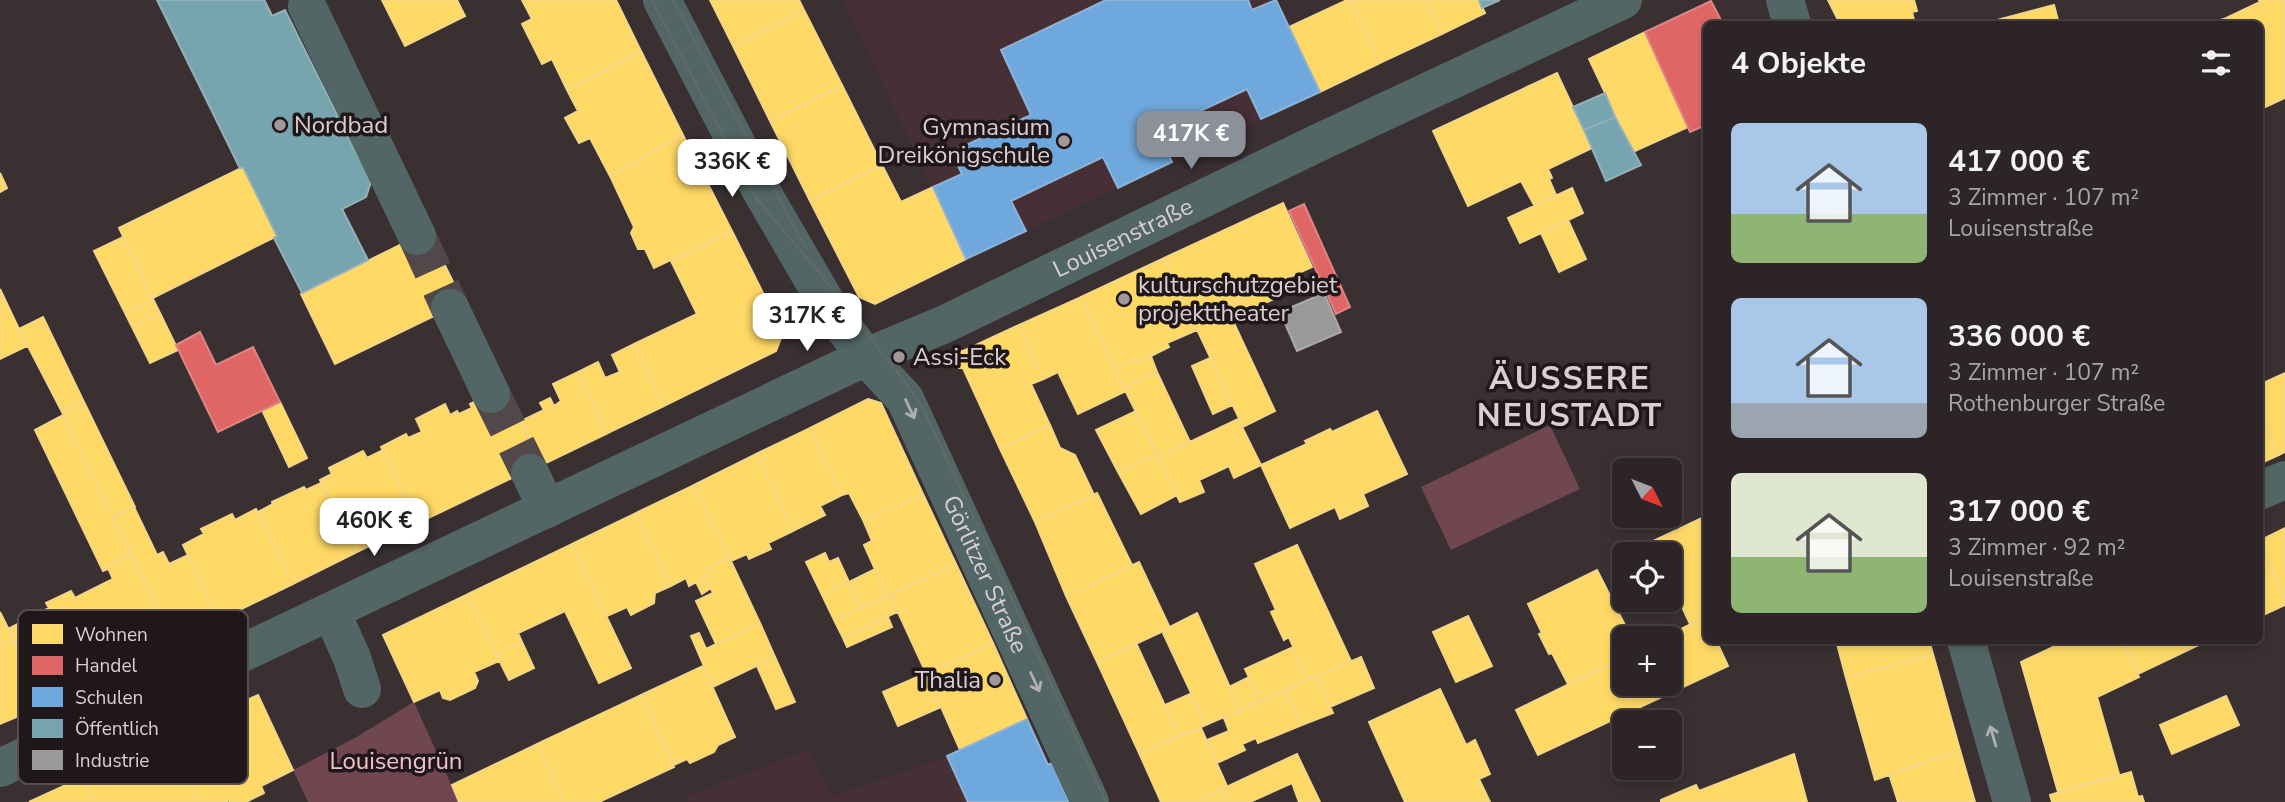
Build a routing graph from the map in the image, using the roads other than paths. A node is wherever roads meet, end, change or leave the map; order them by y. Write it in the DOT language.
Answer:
graph roads {
  1 [pos="662,0"];
  2 [pos="1623,0"];
  3 [pos="1785,0"];
  4 [pos="307,6"];
  5 [pos="1791,21"];
  6 [pos="417,236"];
  7 [pos="450,308"];
  8 [pos="866,357"];
  9 [pos="491,394"];
  10 [pos="530,473"];
  11 [pos="2285,480"];
  12 [pos="2263,489"];
  13 [pos="547,509"];
  14 [pos="331,611"];
  15 [pos="1967,644"];
  16 [pos="248,650"];
  17 [pos="362,689"];
  18 [pos="18,759"];
  19 [pos="0,768"];
  20 [pos="1090,802"];
  21 [pos="2012,802"];
  1 -- 8 [label="street, Görlitzer Straße"];
  2 -- 8 [label="street, Louisenstraße"];
  3 -- 5 [label="street"];
  4 -- 6 [label="street"];
  7 -- 9 [label="street"];
  8 -- 13 [label="street, Louisenstraße"];
  8 -- 20 [label="street, Görlitzer Straße, one-way"];
  10 -- 13 [label="street"];
  11 -- 12 [label="street"];
  13 -- 14 [label="street, Louisenstraße"];
  14 -- 16 [label="street, Louisenstraße"];
  14 -- 17 [label="street"];
  21 -- 15 [label="street, one-way"];
  18 -- 19 [label="street, Louisenstraße"];
}
